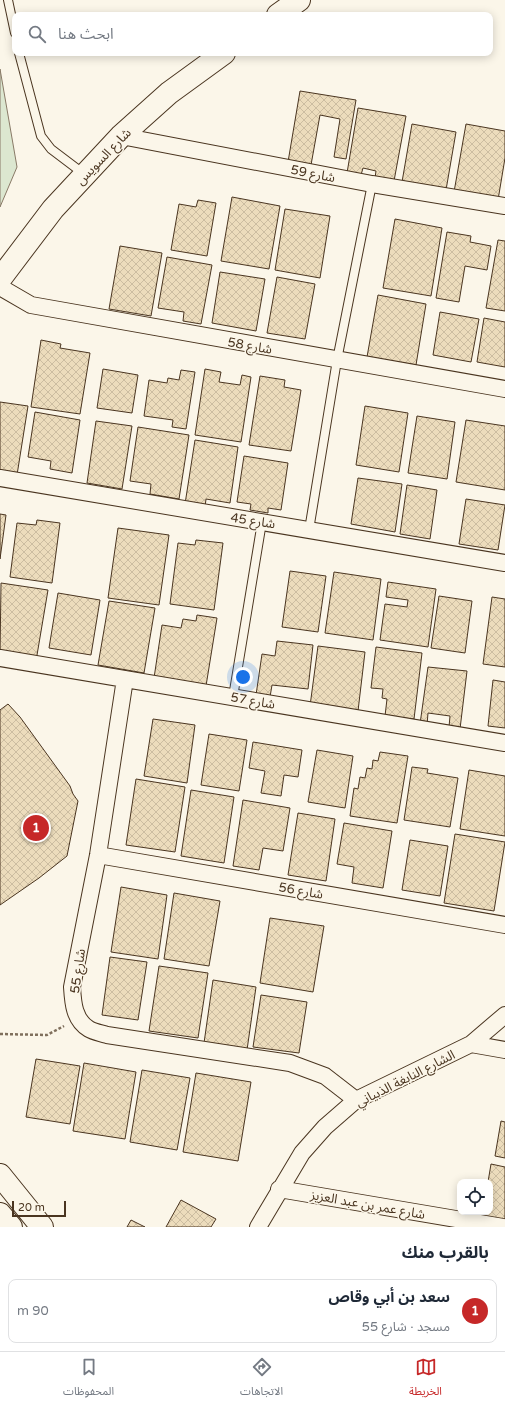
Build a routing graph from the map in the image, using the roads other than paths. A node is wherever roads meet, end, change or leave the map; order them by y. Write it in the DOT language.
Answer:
graph roads {
  1 [pos="8,0"];
  2 [pos="299,0"];
  3 [pos="282,12"];
  4 [pos="12,19"];
  5 [pos="20,56"];
  6 [pos="220,56"];
  7 [pos="121,136"];
  8 [pos="85,175"];
  9 [pos="372,184"];
  10 [pos="505,206"];
  11 [pos="0,279"];
  12 [pos="0,287"];
  13 [pos="337,360"];
  14 [pos="505,389"];
  15 [pos="0,478"];
  16 [pos="262,522"];
  17 [pos="309,530"];
  18 [pos="505,562"];
  19 [pos="0,658"];
  20 [pos="125,679"];
  21 [pos="233,697"];
  22 [pos="505,743"];
  23 [pos="98,855"];
  24 [pos="505,925"];
  25 [pos="505,1015"];
  26 [pos="471,1044"];
  27 [pos="505,1050"];
  28 [pos="356,1100"];
  29 [pos="0,1175"];
  30 [pos="279,1189"];
  31 [pos="0,1214"];
  32 [pos="446,1222"];
  33 [pos="11,1227"];
  34 [pos="42,1227"];
  35 [pos="258,1227"];
  36 [pos="503,1227"];
  1 -- 4 [label="lane"];
  2 -- 3 [label="street"];
  5 -- 8 [label="lane"];
  6 -- 7 [label="street, شارع السويس"];
  7 -- 8 [label="street, شارع السويس"];
  7 -- 9 [label="street, شارع 59"];
  8 -- 11 [label="street, شارع السويس"];
  9 -- 10 [label="street, شارع 59"];
  9 -- 13 [label="lane"];
  12 -- 13 [label="street, شارع 58"];
  13 -- 14 [label="street, شارع 58"];
  13 -- 17 [label="lane"];
  15 -- 16 [label="street, شارع 45"];
  16 -- 17 [label="street, شارع 45"];
  16 -- 21 [label="lane"];
  17 -- 18 [label="street, شارع 45"];
  19 -- 20 [label="street, شارع 57"];
  20 -- 21 [label="street, شارع 57"];
  20 -- 23 [label="street, شارع 55"];
  21 -- 22 [label="street, شارع 57"];
  23 -- 24 [label="street, شارع 56"];
  23 -- 28 [label="street, شارع 55"];
  25 -- 26 [label="street, الشارع النابغة الذبياني"];
  26 -- 27 [label="street"];
  26 -- 28 [label="street, الشارع النابغة الذبياني"];
  28 -- 30 [label="street, الشارع النابغة الذبياني"];
  29 -- 34 [label="street"];
  30 -- 32 [label="street, شارع عمر بن عبد العزيز"];
  30 -- 35 [label="street, الشارع النابغة الذبياني"];
  31 -- 33 [label="street"];
  32 -- 36 [label="street, شارع عمر بن عبد العزيز"];
}
